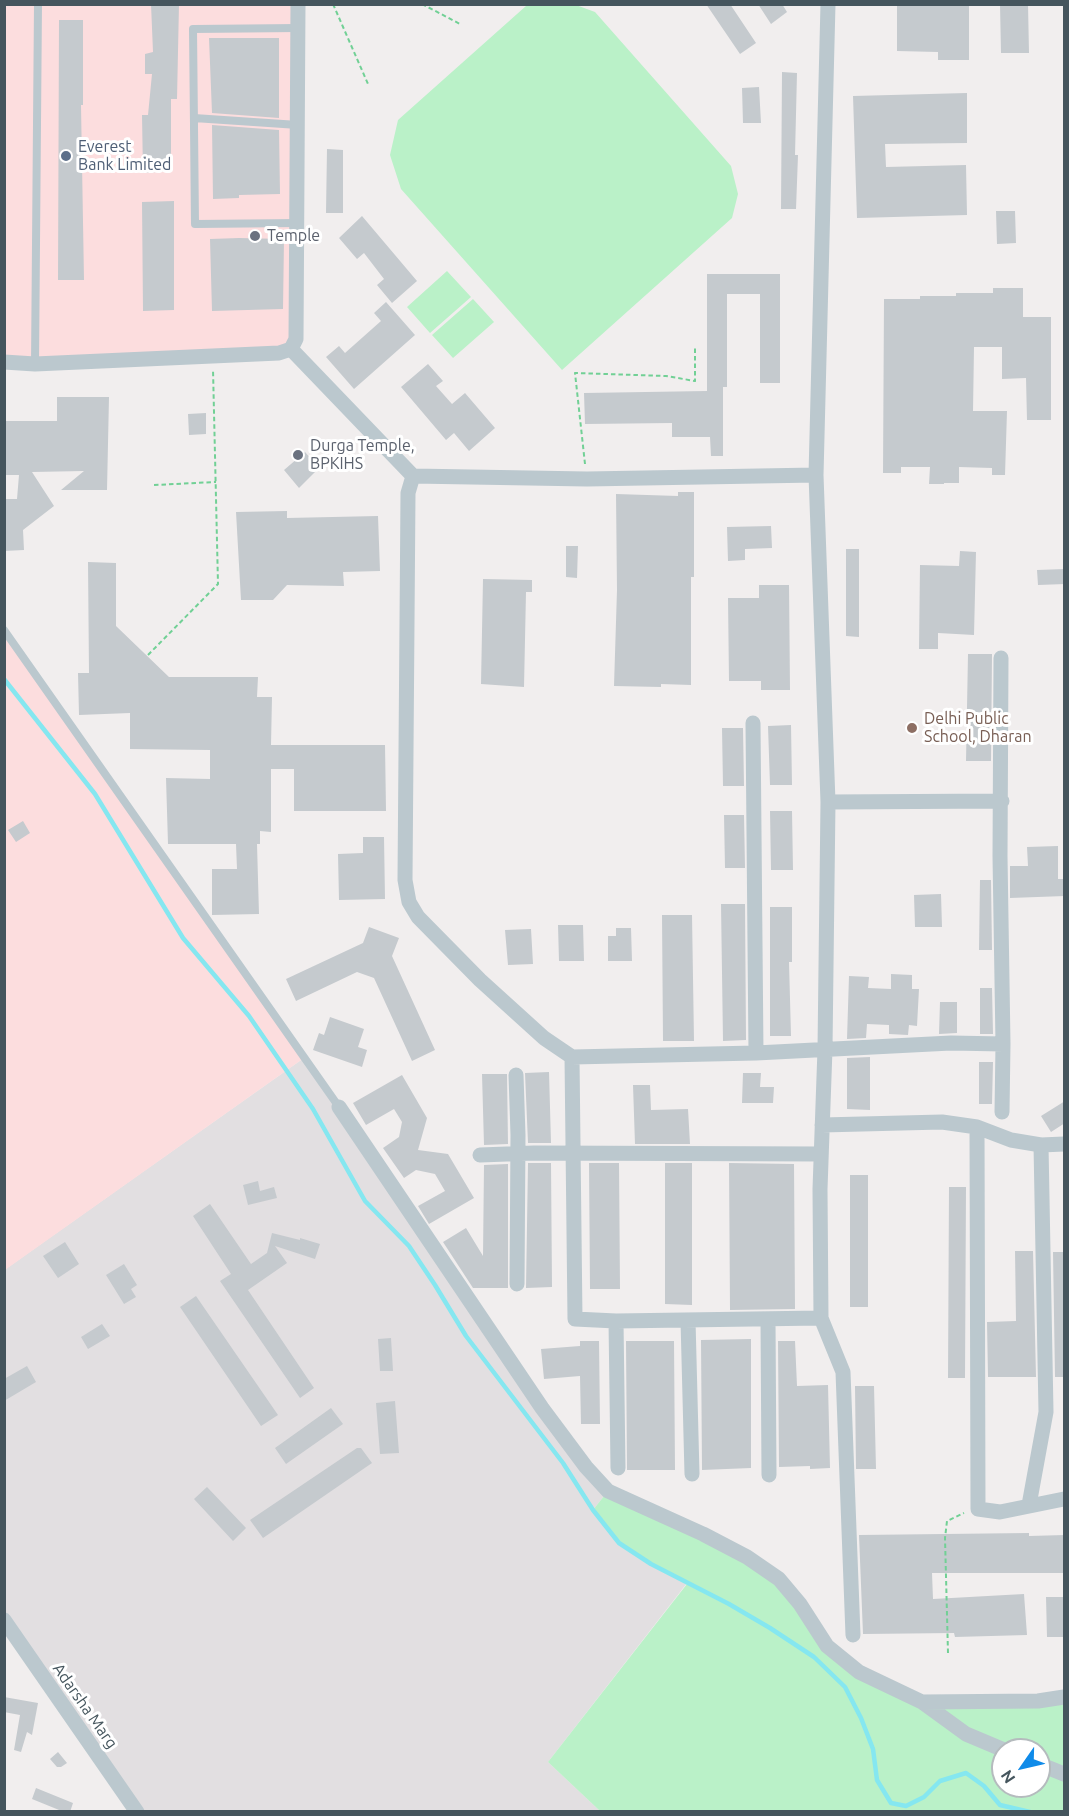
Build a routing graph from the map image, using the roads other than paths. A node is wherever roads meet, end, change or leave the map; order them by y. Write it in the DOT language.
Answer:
graph roads {
  1 [pos="38,4"];
  2 [pos="298,4"];
  3 [pos="828,4"];
  4 [pos="298,28"];
  5 [pos="194,118"];
  6 [pos="298,125"];
  7 [pos="298,223"];
  8 [pos="291,349"];
  9 [pos="4,362"];
  10 [pos="35,364"];
  11 [pos="816,475"];
  12 [pos="413,476"];
  13 [pos="4,630"];
  14 [pos="1001,658"];
  15 [pos="753,723"];
  16 [pos="1002,801"];
  17 [pos="828,802"];
  18 [pos="1004,1044"];
  19 [pos="825,1049"];
  20 [pos="756,1053"];
  21 [pos="572,1057"];
  22 [pos="516,1075"];
  23 [pos="339,1107"];
  24 [pos="1002,1112"];
  25 [pos="822,1125"];
  26 [pos="976,1127"];
  27 [pos="1065,1144"];
  28 [pos="1041,1145"];
  29 [pos="517,1153"];
  30 [pos="574,1153"];
  31 [pos="821,1154"];
  32 [pos="480,1155"];
  33 [pos="517,1284"];
  34 [pos="821,1318"];
  35 [pos="688,1320"];
  36 [pos="768,1320"];
  37 [pos="616,1321"];
  38 [pos="618,1468"];
  39 [pos="692,1474"];
  40 [pos="769,1475"];
  41 [pos="1065,1499"];
  42 [pos="1029,1505"];
  43 [pos="4,1620"];
  44 [pos="853,1635"];
  45 [pos="1065,1697"];
  46 [pos="922,1702"];
  47 [pos="991,1745"];
  48 [pos="137,1812"];
  1 -- 10 [label="lane"];
  2 -- 4 [label="street"];
  3 -- 11 [label="street"];
  4 -- 5 [label="lane"];
  4 -- 6 [label="street"];
  5 -- 6 [label="lane"];
  5 -- 7 [label="lane"];
  6 -- 7 [label="street"];
  7 -- 8 [label="street"];
  8 -- 10 [label="street"];
  8 -- 12 [label="street"];
  9 -- 10 [label="street"];
  11 -- 12 [label="street"];
  11 -- 17 [label="street"];
  12 -- 21 [label="street"];
  13 -- 23 [label="lane"];
  14 -- 16 [label="street"];
  15 -- 20 [label="street"];
  16 -- 17 [label="street"];
  16 -- 18 [label="street"];
  17 -- 19 [label="street"];
  18 -- 19 [label="street"];
  18 -- 24 [label="street"];
  19 -- 20 [label="street"];
  19 -- 25 [label="street"];
  20 -- 21 [label="street"];
  21 -- 30 [label="street"];
  22 -- 29 [label="street"];
  23 -- 46 [label="street"];
  25 -- 26 [label="street"];
  25 -- 31 [label="street"];
  26 -- 28 [label="street"];
  26 -- 42 [label="street"];
  27 -- 28 [label="street"];
  28 -- 42 [label="street"];
  29 -- 30 [label="street"];
  29 -- 32 [label="street"];
  29 -- 33 [label="street"];
  30 -- 31 [label="street"];
  30 -- 37 [label="street"];
  31 -- 34 [label="street"];
  34 -- 36 [label="street"];
  34 -- 44 [label="street"];
  35 -- 36 [label="street"];
  35 -- 37 [label="street"];
  35 -- 39 [label="street"];
  36 -- 40 [label="street"];
  37 -- 38 [label="street"];
  41 -- 42 [label="street"];
  43 -- 48 [label="street, Adarsha Marg"];
  45 -- 46 [label="street"];
  46 -- 47 [label="street"];
}
